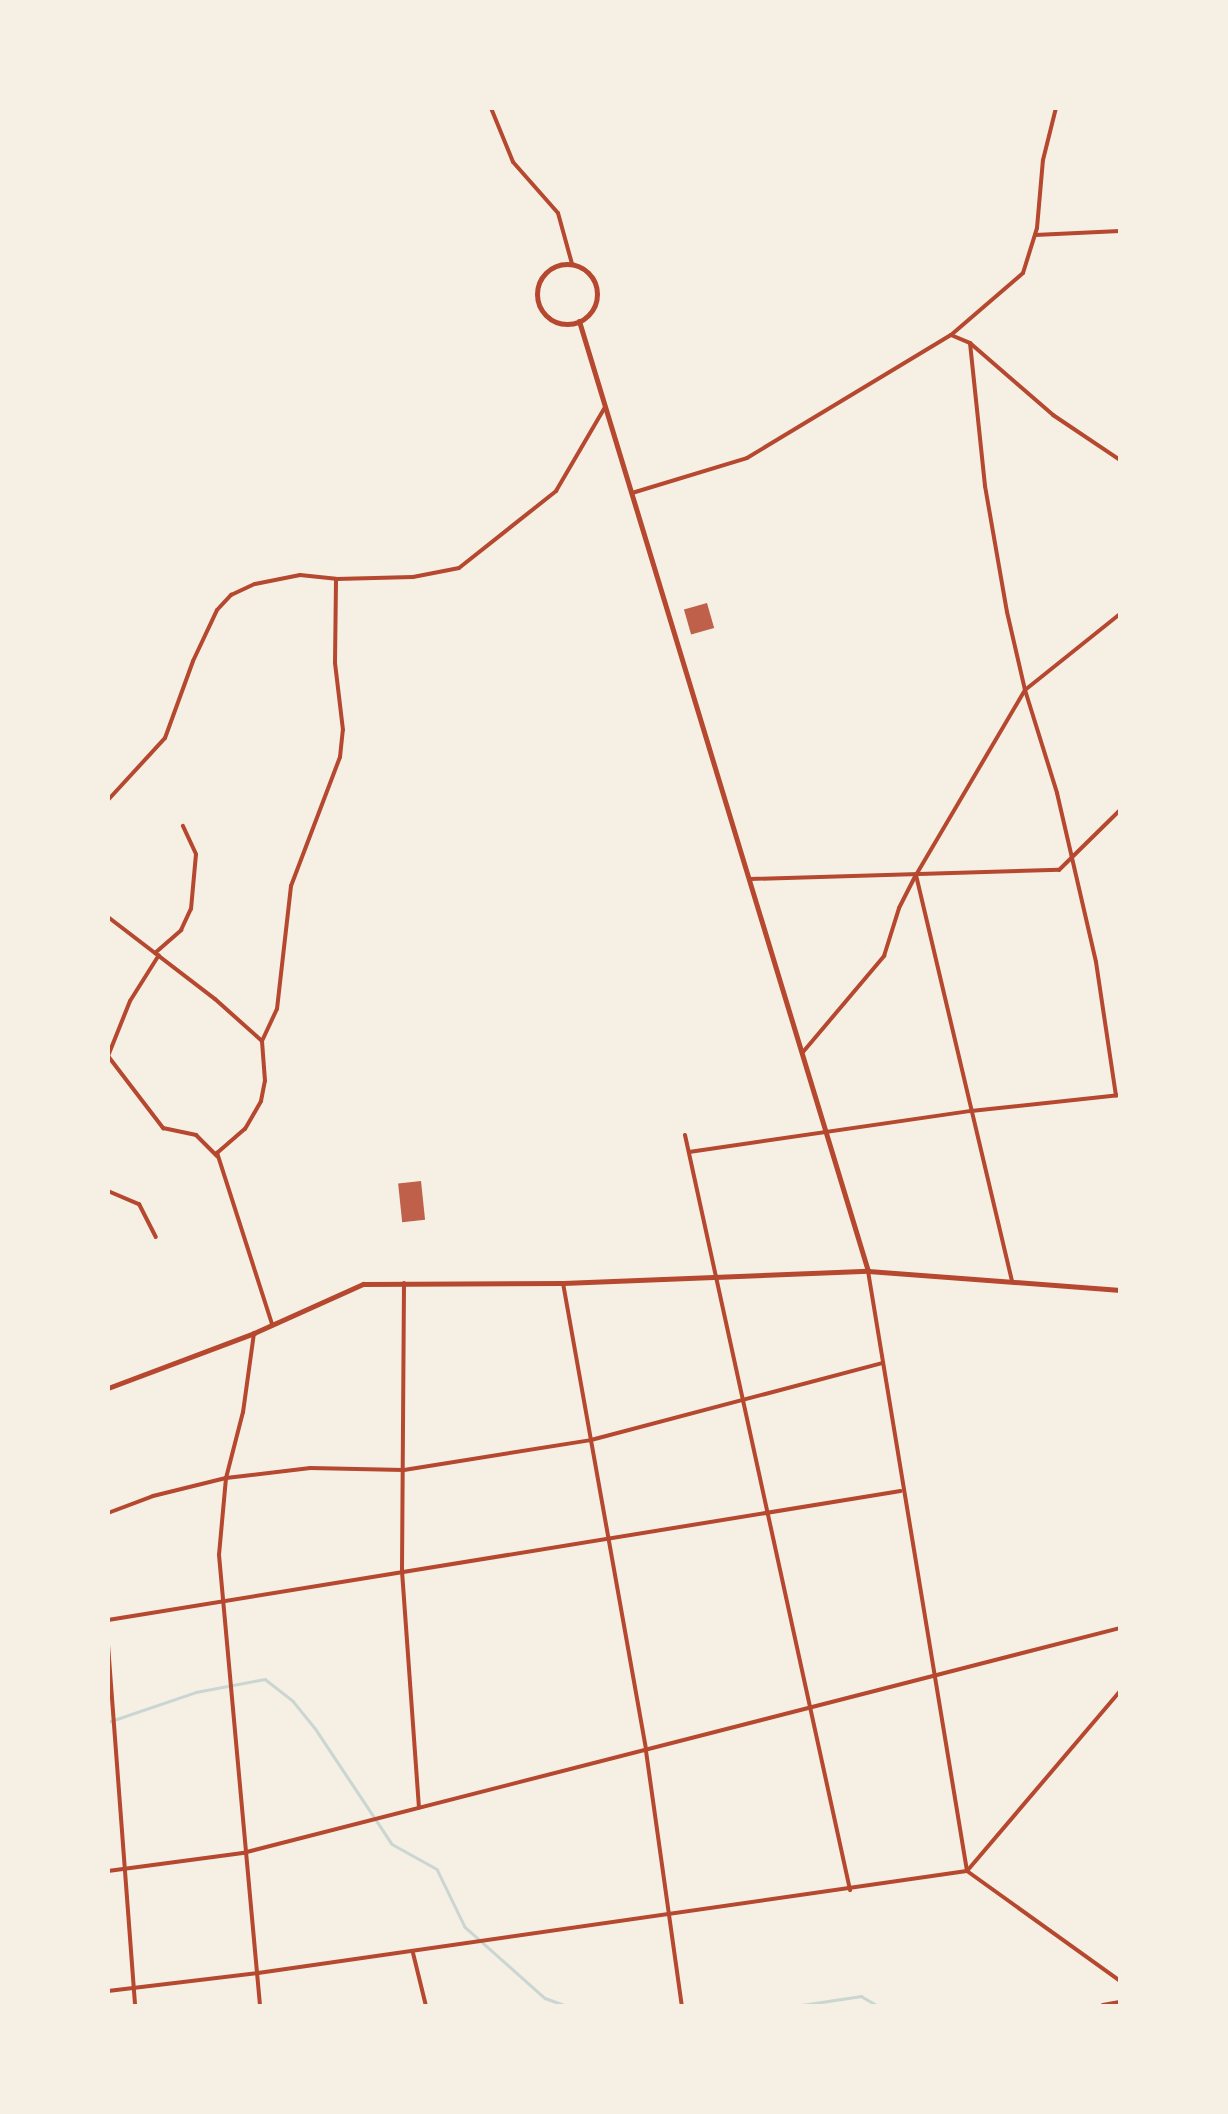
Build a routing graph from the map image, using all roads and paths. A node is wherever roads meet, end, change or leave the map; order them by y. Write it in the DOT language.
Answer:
graph roads {
  1 [pos="492,108"];
  2 [pos="1056,108"];
  3 [pos="1120,231"];
  4 [pos="1035,235"];
  5 [pos="572,264"];
  6 [pos="579,321"];
  7 [pos="952,335"];
  8 [pos="970,342"];
  9 [pos="605,407"];
  10 [pos="1120,460"];
  11 [pos="632,494"];
  12 [pos="336,580"];
  13 [pos="1120,614"];
  14 [pos="1025,690"];
  15 [pos="108,800"];
  16 [pos="1120,810"];
  17 [pos="183,826"];
  18 [pos="1069,856"];
  19 [pos="916,875"];
  20 [pos="748,879"];
  21 [pos="108,917"];
  22 [pos="157,954"];
  23 [pos="262,1041"];
  24 [pos="802,1055"];
  25 [pos="108,1056"];
  26 [pos="1118,1095"];
  27 [pos="971,1111"];
  28 [pos="824,1132"];
  29 [pos="684,1135"];
  30 [pos="688,1152"];
  31 [pos="217,1156"];
  32 [pos="108,1191"];
  33 [pos="156,1237"];
  34 [pos="868,1271"];
  35 [pos="716,1277"];
  36 [pos="404,1282"];
  37 [pos="563,1282"];
  38 [pos="1012,1282"];
  39 [pos="1120,1290"];
  40 [pos="272,1324"];
  41 [pos="254,1332"];
  42 [pos="882,1364"];
  43 [pos="108,1388"];
  44 [pos="744,1403"];
  45 [pos="591,1440"];
  46 [pos="404,1470"];
  47 [pos="226,1478"];
  48 [pos="902,1491"];
  49 [pos="768,1512"];
  50 [pos="108,1513"];
  51 [pos="609,1538"];
  52 [pos="402,1571"];
  53 [pos="222,1600"];
  54 [pos="108,1620"];
  55 [pos="1120,1628"];
  56 [pos="108,1645"];
  57 [pos="934,1679"];
  58 [pos="1120,1691"];
  59 [pos="811,1709"];
  60 [pos="646,1751"];
  61 [pos="419,1809"];
  62 [pos="243,1853"];
  63 [pos="126,1869"];
  64 [pos="108,1870"];
  65 [pos="967,1871"];
  66 [pos="850,1890"];
  67 [pos="670,1914"];
  68 [pos="413,1951"];
  69 [pos="258,1974"];
  70 [pos="1120,1982"];
  71 [pos="135,1987"];
  72 [pos="108,1991"];
  73 [pos="1120,2003"];
  74 [pos="135,2006"];
  75 [pos="260,2006"];
  76 [pos="426,2006"];
  77 [pos="682,2006"];
  78 [pos="1103,2006"];
  1 -- 5 [label="street"];
  2 -- 4 [label="street"];
  3 -- 4 [label="street"];
  4 -- 7 [label="street"];
  5 -- 6 [label="street"];
  5 -- 6 [label="street"];
  6 -- 9 [label="street"];
  7 -- 8 [label="street"];
  7 -- 11 [label="street"];
  8 -- 10 [label="street"];
  8 -- 14 [label="street"];
  9 -- 11 [label="street"];
  9 -- 12 [label="street"];
  11 -- 20 [label="street"];
  12 -- 15 [label="street"];
  12 -- 23 [label="street"];
  13 -- 14 [label="street"];
  14 -- 18 [label="street"];
  14 -- 19 [label="street"];
  16 -- 18 [label="street"];
  17 -- 22 [label="street"];
  18 -- 19 [label="street"];
  18 -- 26 [label="street"];
  19 -- 20 [label="street"];
  19 -- 24 [label="street"];
  19 -- 27 [label="street"];
  20 -- 24 [label="street"];
  21 -- 22 [label="street"];
  22 -- 23 [label="street"];
  22 -- 25 [label="street"];
  23 -- 31 [label="street"];
  24 -- 28 [label="street"];
  25 -- 31 [label="street"];
  26 -- 27 [label="street"];
  27 -- 28 [label="street"];
  27 -- 38 [label="street"];
  28 -- 30 [label="street"];
  28 -- 34 [label="street"];
  29 -- 30 [label="street"];
  30 -- 35 [label="street"];
  31 -- 40 [label="street"];
  32 -- 33 [label="street"];
  34 -- 35 [label="street"];
  34 -- 38 [label="street"];
  34 -- 42 [label="street"];
  35 -- 37 [label="street"];
  35 -- 44 [label="street"];
  36 -- 37 [label="street"];
  36 -- 40 [label="street"];
  36 -- 46 [label="street"];
  37 -- 45 [label="street"];
  38 -- 39 [label="street"];
  40 -- 41 [label="street"];
  41 -- 43 [label="street"];
  41 -- 47 [label="street"];
  42 -- 44 [label="street"];
  42 -- 48 [label="street"];
  44 -- 45 [label="street"];
  44 -- 49 [label="street"];
  45 -- 46 [label="street"];
  45 -- 51 [label="street"];
  46 -- 47 [label="street"];
  46 -- 52 [label="street"];
  47 -- 50 [label="street"];
  47 -- 53 [label="street"];
  48 -- 49 [label="street"];
  48 -- 57 [label="street"];
  49 -- 51 [label="street"];
  49 -- 59 [label="street"];
  51 -- 52 [label="street"];
  51 -- 60 [label="street"];
  52 -- 53 [label="street"];
  52 -- 61 [label="street"];
  53 -- 54 [label="street"];
  53 -- 62 [label="street"];
  55 -- 57 [label="street"];
  56 -- 63 [label="street"];
  57 -- 59 [label="street"];
  57 -- 65 [label="street"];
  58 -- 65 [label="street"];
  59 -- 60 [label="street"];
  59 -- 66 [label="street"];
  60 -- 61 [label="street"];
  60 -- 67 [label="street"];
  61 -- 62 [label="street"];
  62 -- 63 [label="street"];
  62 -- 69 [label="street"];
  63 -- 64 [label="street"];
  63 -- 71 [label="street"];
  65 -- 66 [label="street"];
  65 -- 70 [label="street"];
  66 -- 67 [label="street"];
  67 -- 68 [label="street"];
  67 -- 77 [label="street"];
  68 -- 69 [label="street"];
  68 -- 76 [label="street"];
  69 -- 71 [label="street"];
  69 -- 75 [label="street"];
  71 -- 72 [label="street"];
  71 -- 74 [label="street"];
  73 -- 78 [label="main road"];
}
